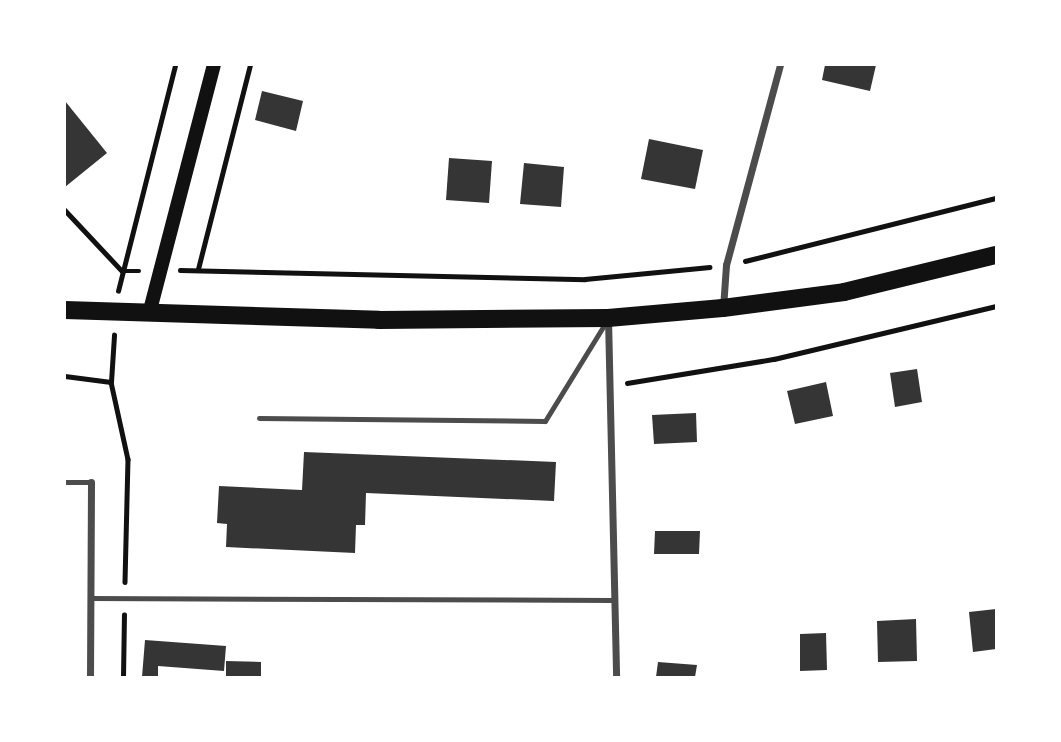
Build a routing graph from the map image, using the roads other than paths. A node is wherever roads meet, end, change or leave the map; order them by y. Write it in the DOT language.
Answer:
graph roads {
  1 [pos="214,65"];
  2 [pos="780,65"];
  3 [pos="996,255"];
  4 [pos="723,308"];
  5 [pos="65,310"];
  6 [pos="149,314"];
  7 [pos="608,318"];
  8 [pos="259,418"];
  9 [pos="65,482"];
  10 [pos="91,482"];
  11 [pos="90,598"];
  12 [pos="614,600"];
  13 [pos="90,677"];
  14 [pos="616,677"];
  1 -- 6 [label="main road"];
  2 -- 4 [label="street"];
  3 -- 4 [label="main road"];
  4 -- 7 [label="main road"];
  5 -- 6 [label="main road"];
  6 -- 7 [label="main road"];
  7 -- 8 [label="lane"];
  7 -- 12 [label="street"];
  9 -- 10 [label="lane"];
  10 -- 11 [label="street"];
  11 -- 12 [label="lane"];
  11 -- 13 [label="street"];
  12 -- 14 [label="street"];
}
